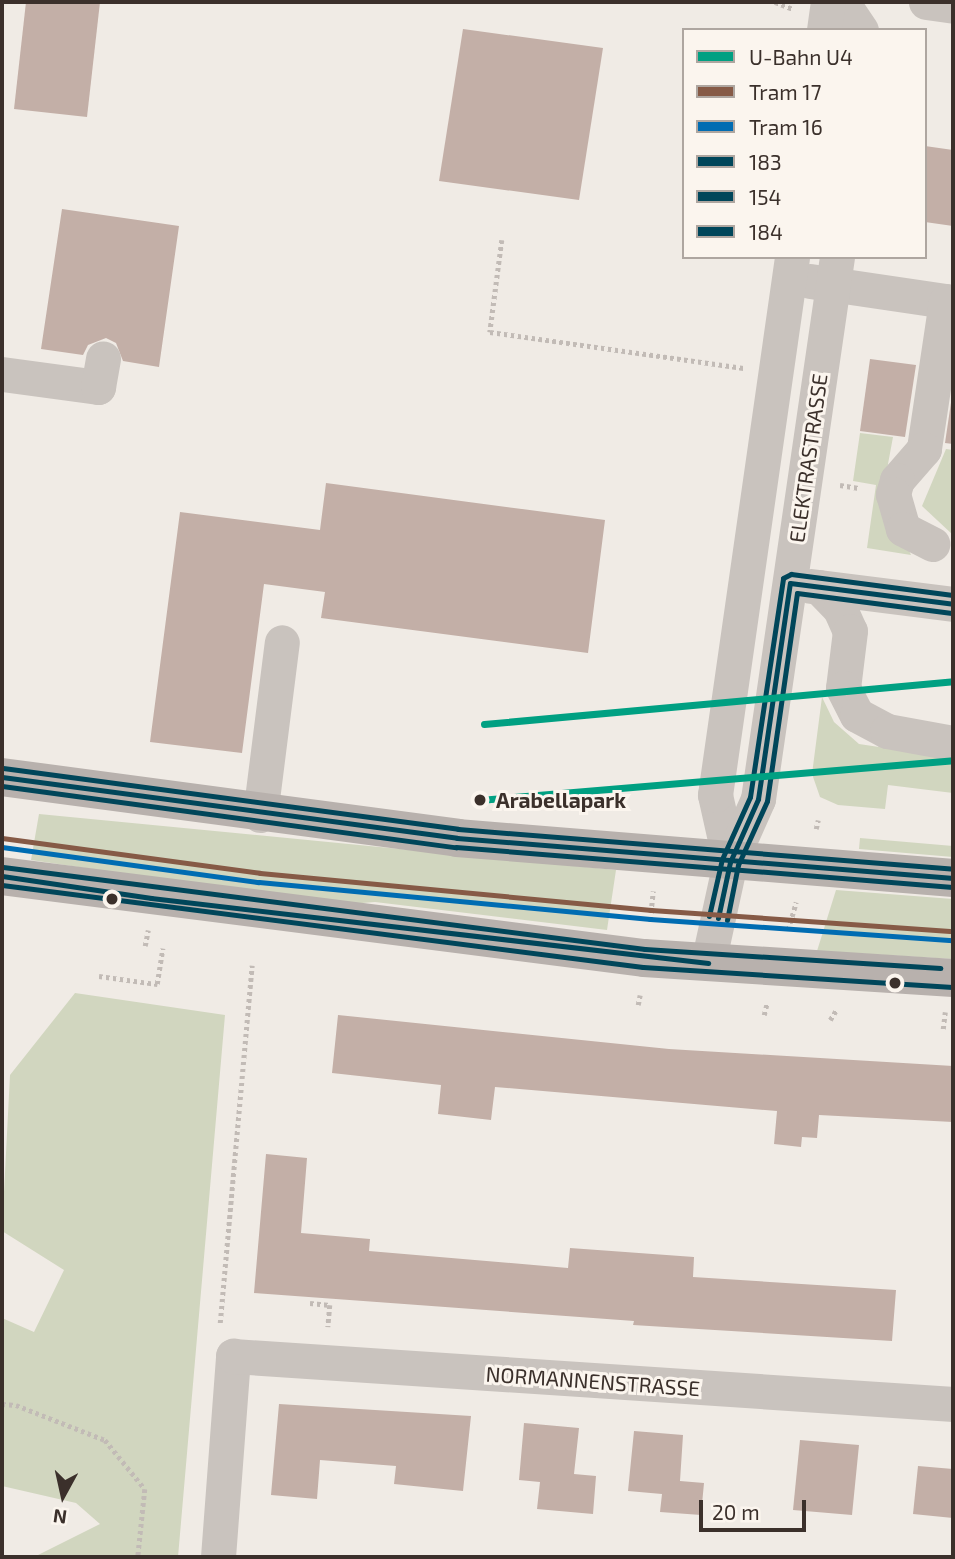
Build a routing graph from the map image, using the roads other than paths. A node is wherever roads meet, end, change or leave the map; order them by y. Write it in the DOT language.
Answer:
graph roads {
  1 [pos="828,2"];
  2 [pos="842,2"];
  3 [pos="926,2"];
  4 [pos="953,6"];
  5 [pos="824,28"];
  6 [pos="860,28"];
  7 [pos="791,267"];
  8 [pos="835,271"];
  9 [pos="103,358"];
  10 [pos="2,374"];
  11 [pos="932,544"];
  12 [pos="748,577"];
  13 [pos="804,585"];
  14 [pos="901,598"];
  15 [pos="953,604"];
  16 [pos="850,631"];
  17 [pos="282,642"];
  18 [pos="953,743"];
  19 [pos="2,777"];
  20 [pos="260,816"];
  21 [pos="730,862"];
  22 [pos="2,876"];
  23 [pos="953,878"];
  24 [pos="708,962"];
  25 [pos="953,978"];
  26 [pos="953,1404"];
  27 [pos="218,1557"];
  1 -- 5 [label="street"];
  2 -- 6 [label="street"];
  3 -- 4 [label="street"];
  7 -- 8 [label="street"];
  7 -- 12 [label="street, ELEKTRASTRASSE"];
  8 -- 11 [label="street"];
  8 -- 13 [label="street, ELEKTRASTRASSE"];
  9 -- 10 [label="street"];
  12 -- 13 [label="street"];
  12 -- 21 [label="street, ELEKTRASTRASSE"];
  13 -- 14 [label="street"];
  13 -- 16 [label="street"];
  13 -- 21 [label="street, ELEKTRASTRASSE"];
  14 -- 15 [label="street"];
  14 -- 16 [label="street"];
  16 -- 18 [label="street"];
  17 -- 20 [label="street"];
  19 -- 20 [label="main road"];
  20 -- 21 [label="main road"];
  21 -- 23 [label="main road"];
  21 -- 24 [label="street, ELEKTRASTRASSE"];
  22 -- 24 [label="main road"];
  24 -- 25 [label="main road"];
  26 -- 27 [label="street, NORMANNENSTRASSE"];
}
